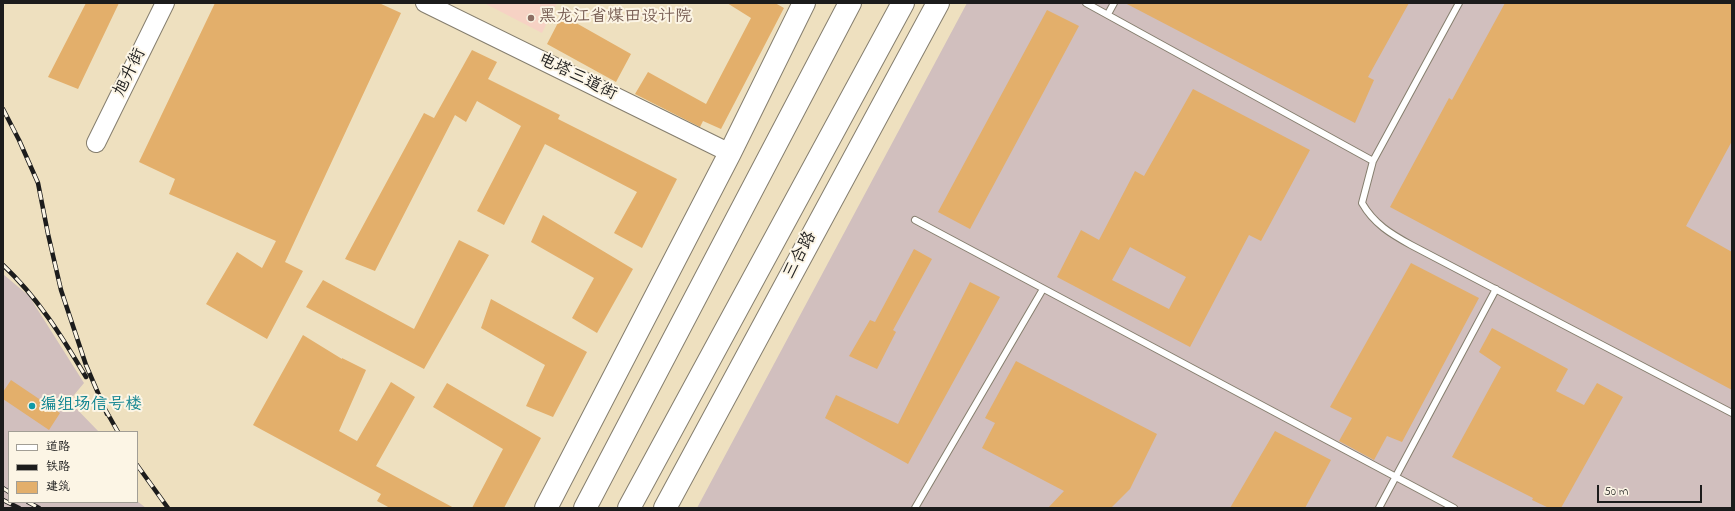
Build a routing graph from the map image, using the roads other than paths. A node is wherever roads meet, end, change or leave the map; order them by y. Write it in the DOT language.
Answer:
graph roads {
  1 [pos="165,3"];
  2 [pos="425,3"];
  3 [pos="804,3"];
  4 [pos="850,3"];
  5 [pos="903,3"];
  6 [pos="938,3"];
  7 [pos="1086,3"];
  8 [pos="1114,3"];
  9 [pos="1459,3"];
  10 [pos="1108,14"];
  11 [pos="96,143"];
  12 [pos="730,153"];
  13 [pos="1373,161"];
  14 [pos="915,220"];
  15 [pos="1043,289"];
  16 [pos="1496,289"];
  17 [pos="1732,413"];
  18 [pos="1395,477"];
  19 [pos="546,508"];
  20 [pos="585,508"];
  21 [pos="629,508"];
  22 [pos="665,508"];
  23 [pos="915,508"];
  24 [pos="1379,508"];
  25 [pos="1454,508"];
  1 -- 11 [label="street, 旭升街"];
  2 -- 12 [label="street, 电塔三道街"];
  3 -- 12 [label="highway"];
  4 -- 20 [label="highway"];
  5 -- 21 [label="highway"];
  6 -- 22 [label="highway, 三合路"];
  7 -- 10 [label="lane"];
  8 -- 10 [label="lane"];
  9 -- 13 [label="lane"];
  10 -- 13 [label="lane"];
  12 -- 19 [label="highway"];
  13 -- 16 [label="lane"];
  14 -- 15 [label="lane"];
  15 -- 18 [label="lane"];
  15 -- 23 [label="lane"];
  16 -- 17 [label="lane"];
  16 -- 18 [label="lane"];
  18 -- 24 [label="lane"];
  18 -- 25 [label="lane"];
}
